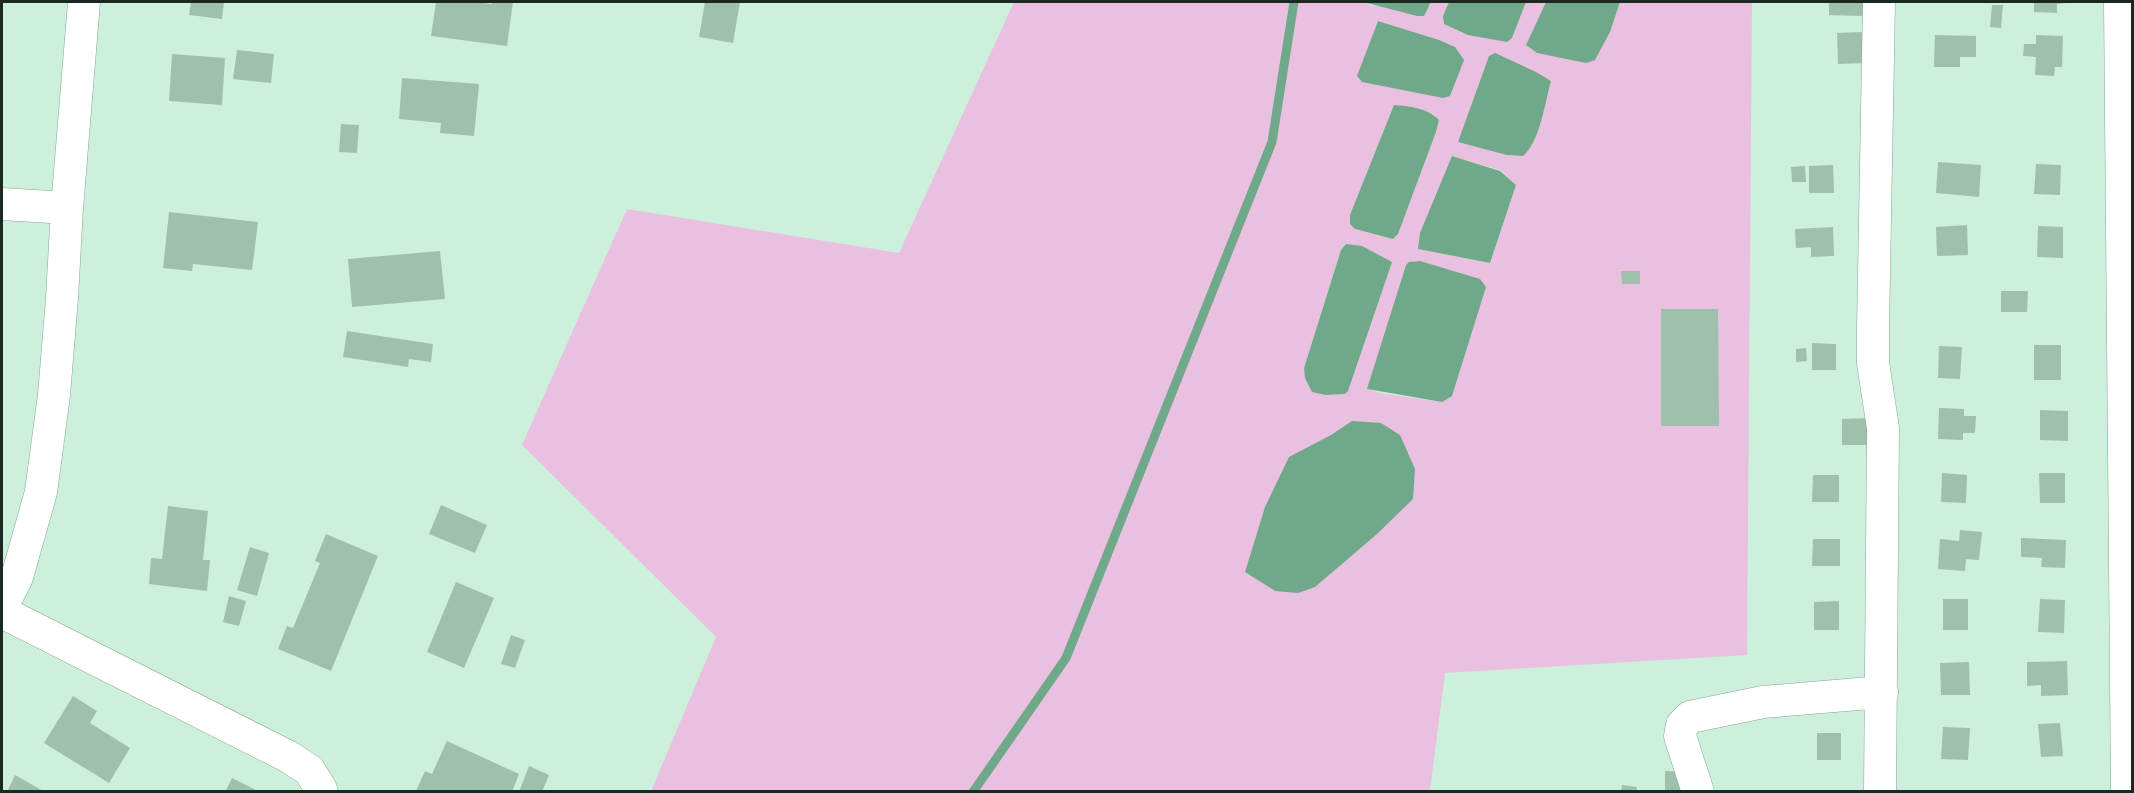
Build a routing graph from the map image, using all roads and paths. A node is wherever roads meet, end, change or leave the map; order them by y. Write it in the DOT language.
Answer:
graph roads {
  1 [pos="84,2"];
  2 [pos="1879,2"];
  3 [pos="2120,2"];
  4 [pos="2,204"];
  5 [pos="67,208"];
  6 [pos="9,574"];
  7 [pos="2,607"];
  8 [pos="2,612"];
  9 [pos="1882,692"];
  10 [pos="321,792"];
  11 [pos="1698,792"];
  12 [pos="1881,792"];
  13 [pos="2127,792"];
  1 -- 5 [label="street"];
  2 -- 9 [label="street"];
  3 -- 13 [label="street"];
  4 -- 5 [label="street"];
  5 -- 6 [label="street"];
  6 -- 7 [label="street"];
  8 -- 10 [label="street"];
  9 -- 11 [label="street"];
  9 -- 12 [label="street"];
}
